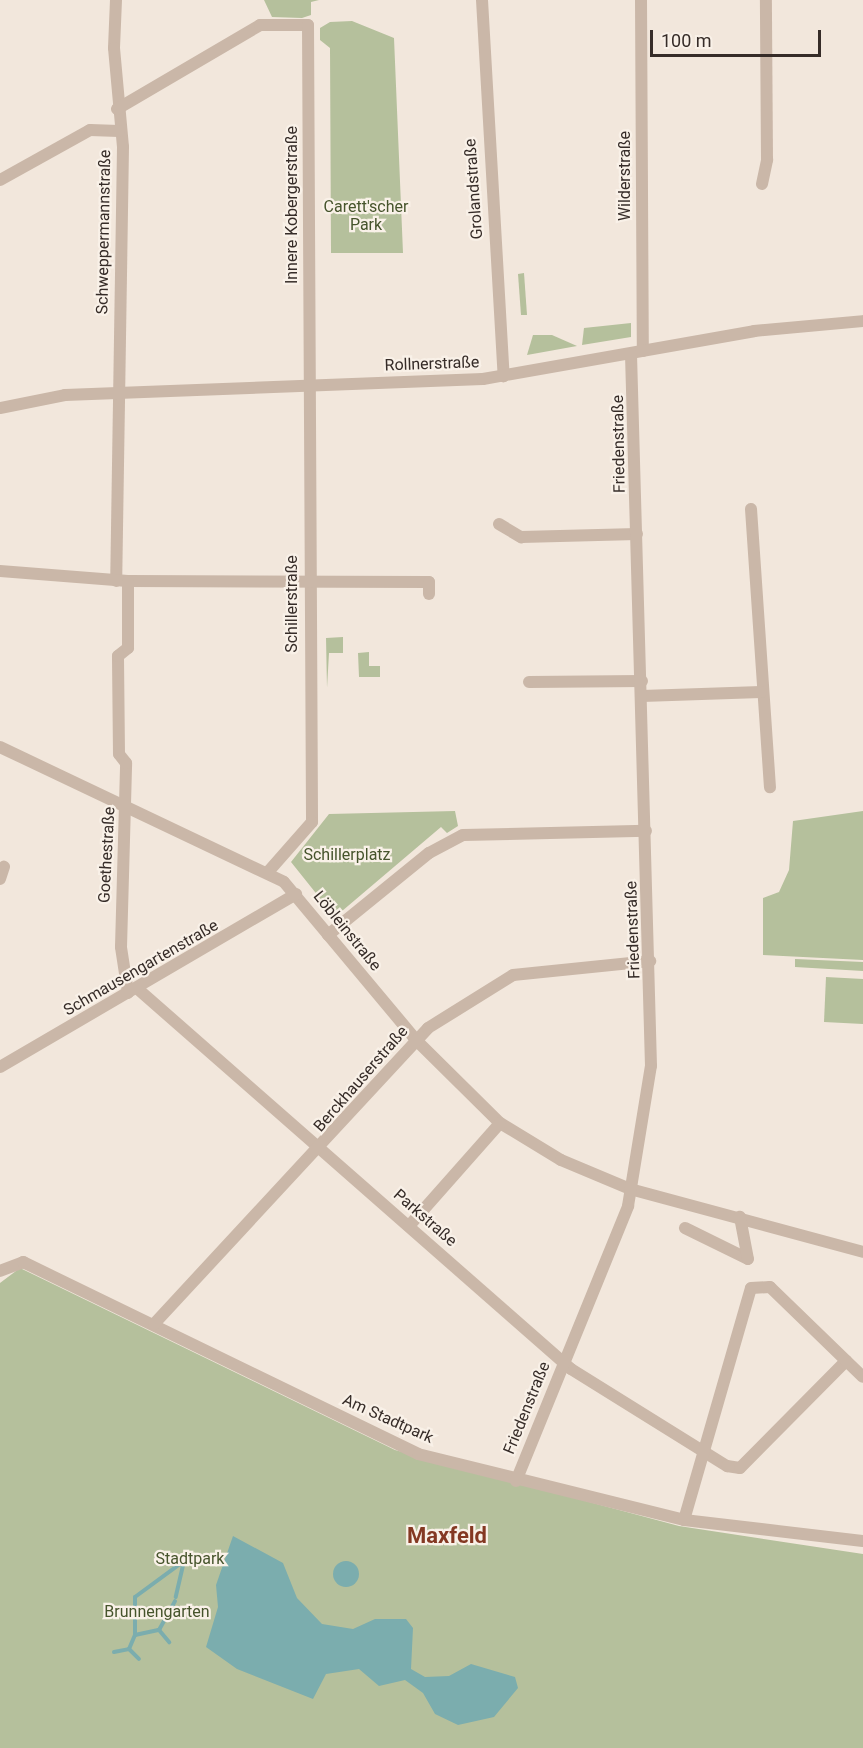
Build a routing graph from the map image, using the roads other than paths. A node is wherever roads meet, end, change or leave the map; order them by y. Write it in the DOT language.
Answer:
graph roads {
  1 [pos="116,0"];
  2 [pos="482,0"];
  3 [pos="640,0"];
  4 [pos="766,0"];
  5 [pos="117,109"];
  6 [pos="119,131"];
  7 [pos="0,180"];
  8 [pos="762,184"];
  9 [pos="863,321"];
  10 [pos="637,353"];
  11 [pos="504,376"];
  12 [pos="309,386"];
  13 [pos="118,393"];
  14 [pos="0,408"];
  15 [pos="751,509"];
  16 [pos="499,524"];
  17 [pos="637,534"];
  18 [pos="0,571"];
  19 [pos="122,581"];
  20 [pos="308,584"];
  21 [pos="429,594"];
  22 [pos="642,681"];
  23 [pos="529,682"];
  24 [pos="761,692"];
  25 [pos="642,696"];
  26 [pos="0,747"];
  27 [pos="770,787"];
  28 [pos="126,806"];
  29 [pos="646,831"];
  30 [pos="4,867"];
  31 [pos="269,871"];
  32 [pos="0,879"];
  33 [pos="296,894"];
  34 [pos="328,935"];
  35 [pos="650,962"];
  36 [pos="134,991"];
  37 [pos="417,1041"];
  38 [pos="0,1067"];
  39 [pos="500,1123"];
  40 [pos="321,1150"];
  41 [pos="630,1189"];
  42 [pos="740,1218"];
  43 [pos="409,1226"];
  44 [pos="685,1228"];
  45 [pos="863,1252"];
  46 [pos="1,1266"];
  47 [pos="154,1324"];
  48 [pos="564,1360"];
  49 [pos="846,1361"];
  50 [pos="863,1377"];
  51 [pos="703,1451"];
  52 [pos="516,1481"];
  53 [pos="684,1520"];
  54 [pos="863,1541"];
  1 -- 5 [label="street, Schweppermannstraße"];
  2 -- 11 [label="street, Grolandstraße"];
  3 -- 10 [label="street, Wilderstraße"];
  4 -- 8 [label="street"];
  5 -- 6 [label="street, Schweppermannstraße"];
  5 -- 12 [label="street, Innere Kobergerstraße"];
  6 -- 7 [label="street"];
  6 -- 13 [label="street, Schweppermannstraße"];
  9 -- 10 [label="street, Rollnerstraße"];
  10 -- 11 [label="street, Rollnerstraße"];
  10 -- 17 [label="street, Friedenstraße"];
  11 -- 12 [label="street, Rollnerstraße"];
  12 -- 13 [label="street, Rollnerstraße"];
  12 -- 20 [label="street, Schillerstraße"];
  13 -- 14 [label="street, Rollnerstraße"];
  13 -- 19 [label="street, Goethestraße"];
  15 -- 24 [label="street"];
  16 -- 17 [label="street"];
  17 -- 22 [label="street, Friedenstraße"];
  18 -- 19 [label="street"];
  19 -- 20 [label="street"];
  19 -- 28 [label="street, Goethestraße"];
  20 -- 21 [label="street"];
  20 -- 31 [label="street, Schillerstraße"];
  22 -- 23 [label="street"];
  22 -- 25 [label="street, Friedenstraße"];
  24 -- 25 [label="street"];
  24 -- 27 [label="street"];
  25 -- 29 [label="street, Friedenstraße"];
  26 -- 28 [label="street, Löbleinstraße"];
  28 -- 31 [label="street, Löbleinstraße"];
  28 -- 36 [label="street, Goethestraße"];
  29 -- 34 [label="street"];
  29 -- 35 [label="street, Friedenstraße"];
  30 -- 32 [label="street"];
  31 -- 33 [label="street, Löbleinstraße"];
  33 -- 34 [label="street, Löbleinstraße"];
  33 -- 36 [label="street, Schmausengartenstraße"];
  34 -- 37 [label="street, Löbleinstraße"];
  35 -- 37 [label="street, Berckhauserstraße"];
  35 -- 41 [label="street, Friedenstraße"];
  36 -- 38 [label="street, Schmausengartenstraße"];
  36 -- 40 [label="street, Parkstraße"];
  37 -- 39 [label="street, Löbleinstraße"];
  37 -- 40 [label="street, Berckhauserstraße"];
  39 -- 41 [label="street, Löbleinstraße"];
  39 -- 43 [label="street"];
  40 -- 43 [label="street, Parkstraße"];
  40 -- 47 [label="street, Berckhauserstraße"];
  41 -- 42 [label="street, Löbleinstraße"];
  41 -- 48 [label="street, Friedenstraße"];
  42 -- 44 [label="street"];
  42 -- 45 [label="street, Löbleinstraße"];
  43 -- 48 [label="street, Parkstraße"];
  46 -- 47 [label="street, Am Stadtpark"];
  47 -- 52 [label="street, Am Stadtpark"];
  48 -- 51 [label="street, Parkstraße"];
  48 -- 52 [label="street, Friedenstraße"];
  49 -- 50 [label="street"];
  49 -- 51 [label="street, Parkstraße"];
  49 -- 51 [label="street"];
  51 -- 53 [label="street"];
  52 -- 53 [label="street, Am Stadtpark"];
  53 -- 54 [label="street, Am Stadtpark"];
}
